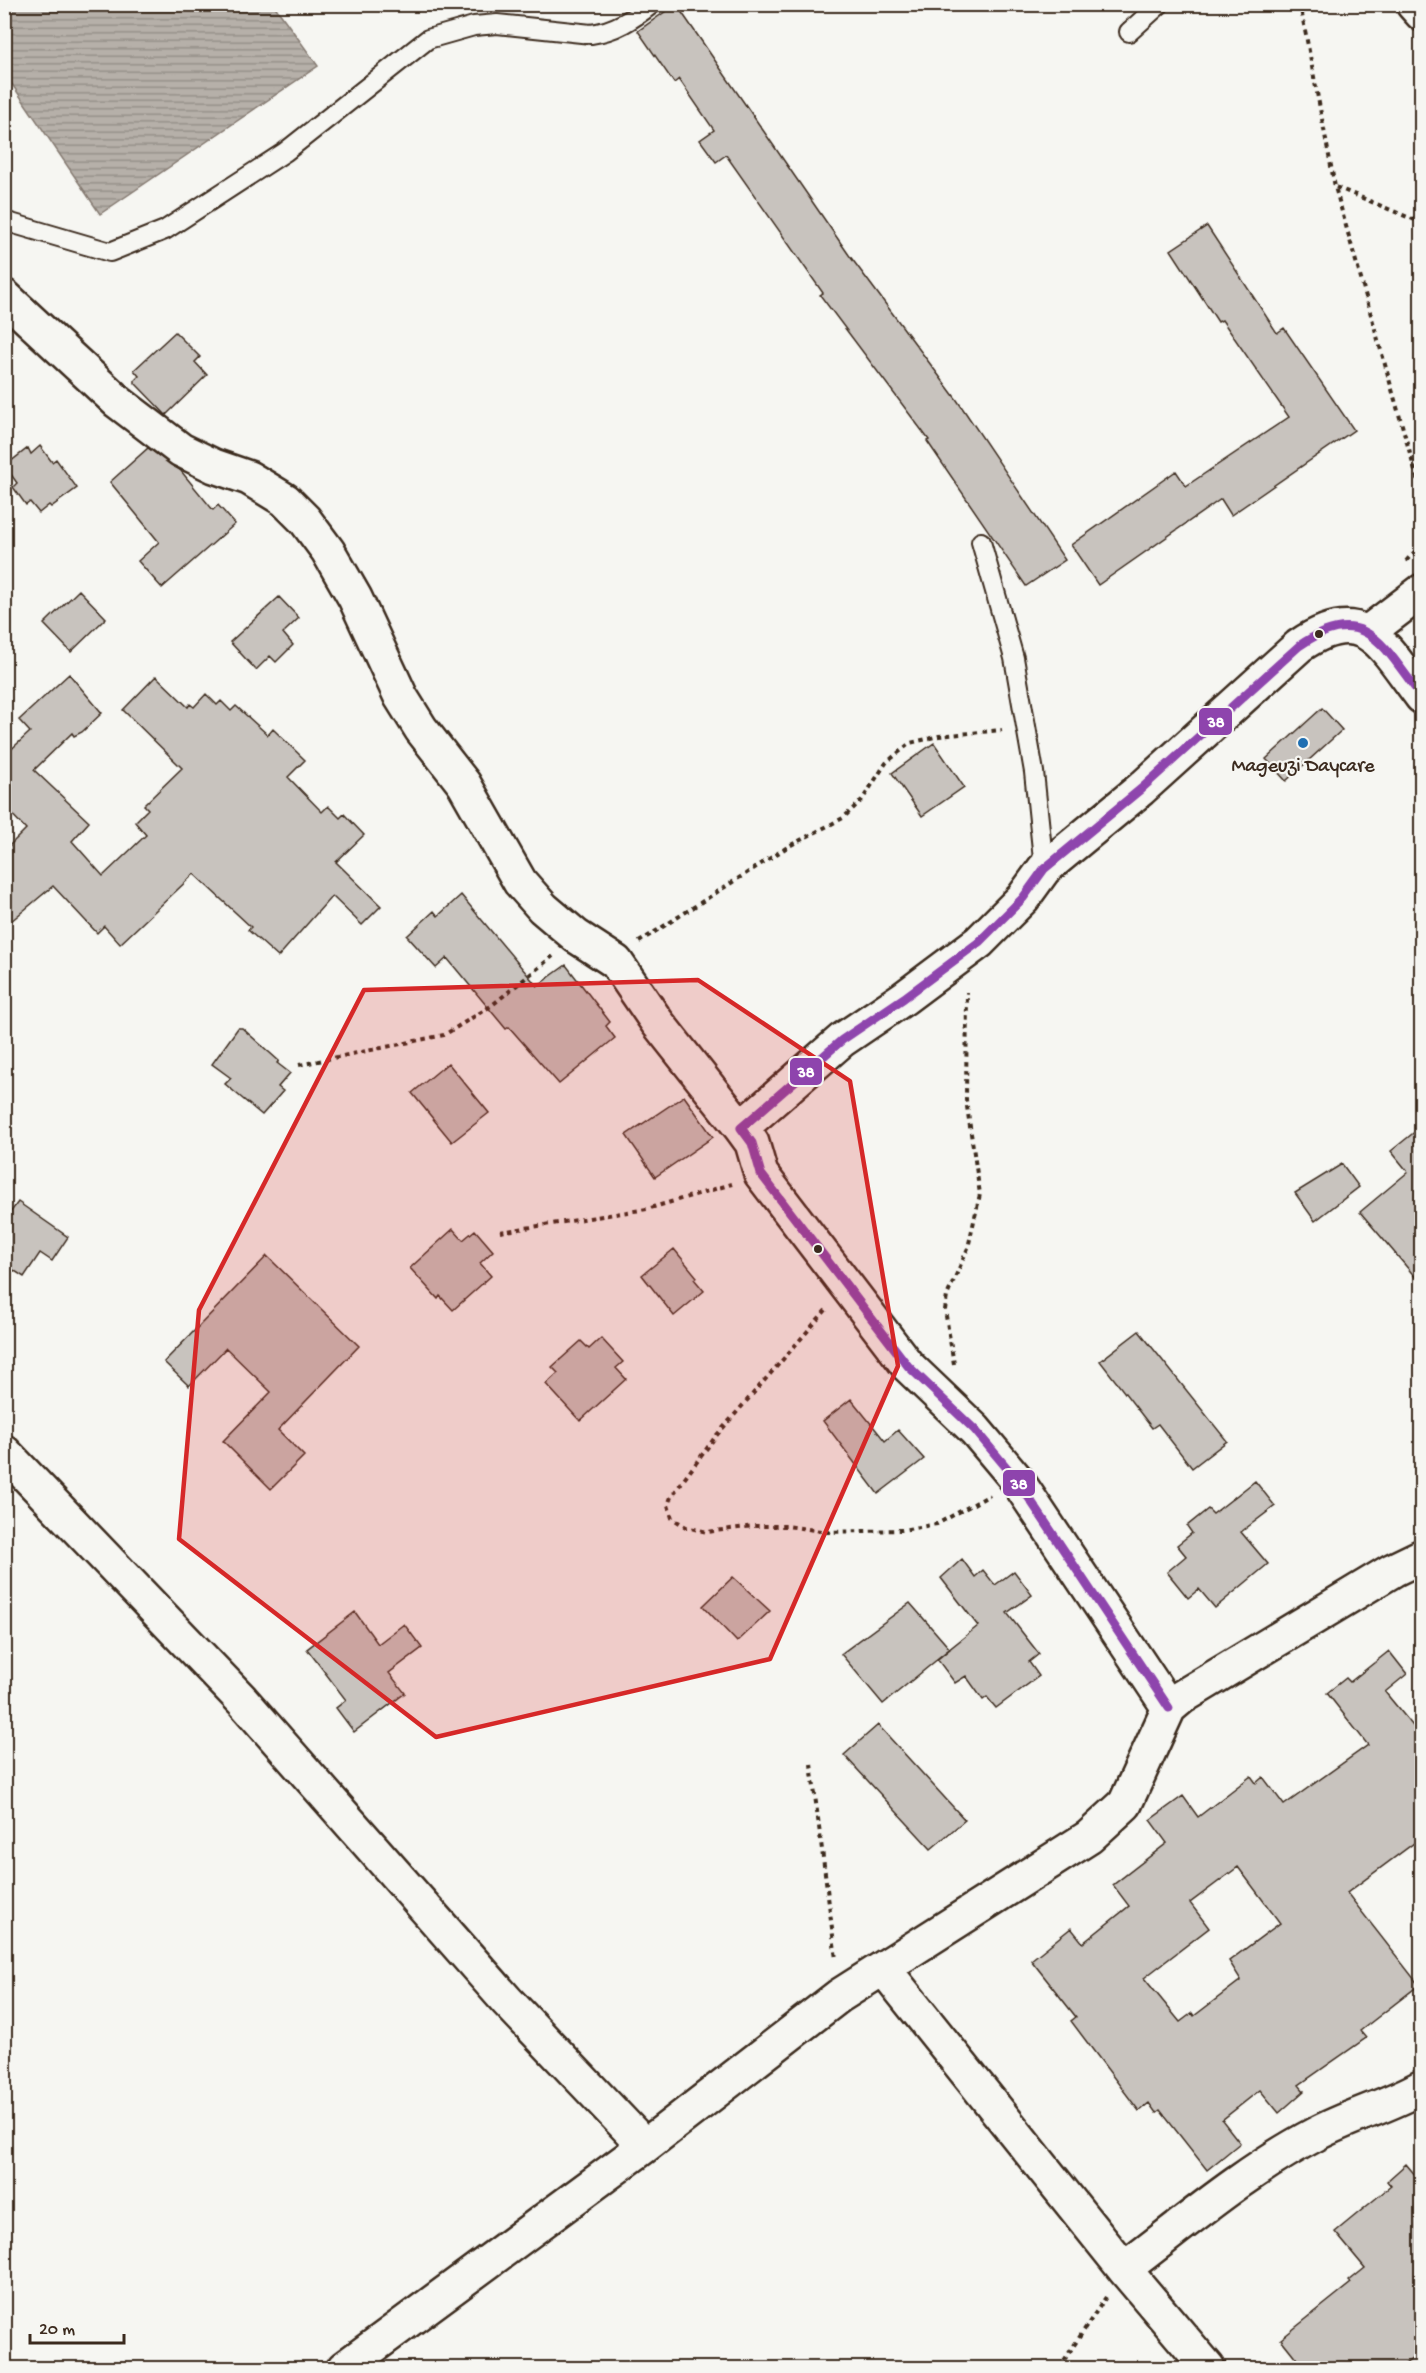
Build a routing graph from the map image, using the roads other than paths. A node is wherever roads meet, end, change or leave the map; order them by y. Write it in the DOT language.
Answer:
graph roads {
  1 [pos="652,4"];
  2 [pos="1160,4"];
  3 [pos="1413,4"];
  4 [pos="1422,14"];
  5 [pos="1129,32"];
  6 [pos="4,221"];
  7 [pos="4,296"];
  8 [pos="981,542"];
  9 [pos="1422,591"];
  10 [pos="1367,633"];
  11 [pos="1422,697"];
  12 [pos="1044,869"];
  13 [pos="741,1128"];
  14 [pos="4,1452"];
  15 [pos="1422,1556"];
  16 [pos="1169,1708"];
  17 [pos="884,1969"];
  18 [pos="1422,2087"];
  19 [pos="645,2146"];
  20 [pos="1124,2268"];
  21 [pos="344,2368"];
  22 [pos="1208,2368"];
  1 -- 6 [label="lane"];
  2 -- 5 [label="lane"];
  3 -- 4 [label="street"];
  7 -- 13 [label="street"];
  8 -- 12 [label="lane"];
  9 -- 10 [label="street"];
  10 -- 11 [label="street"];
  10 -- 12 [label="street"];
  12 -- 13 [label="street"];
  13 -- 16 [label="street"];
  14 -- 19 [label="street"];
  15 -- 16 [label="street"];
  16 -- 17 [label="street"];
  17 -- 19 [label="street"];
  17 -- 20 [label="street"];
  18 -- 20 [label="street"];
  19 -- 21 [label="street"];
  20 -- 22 [label="street"];
}
